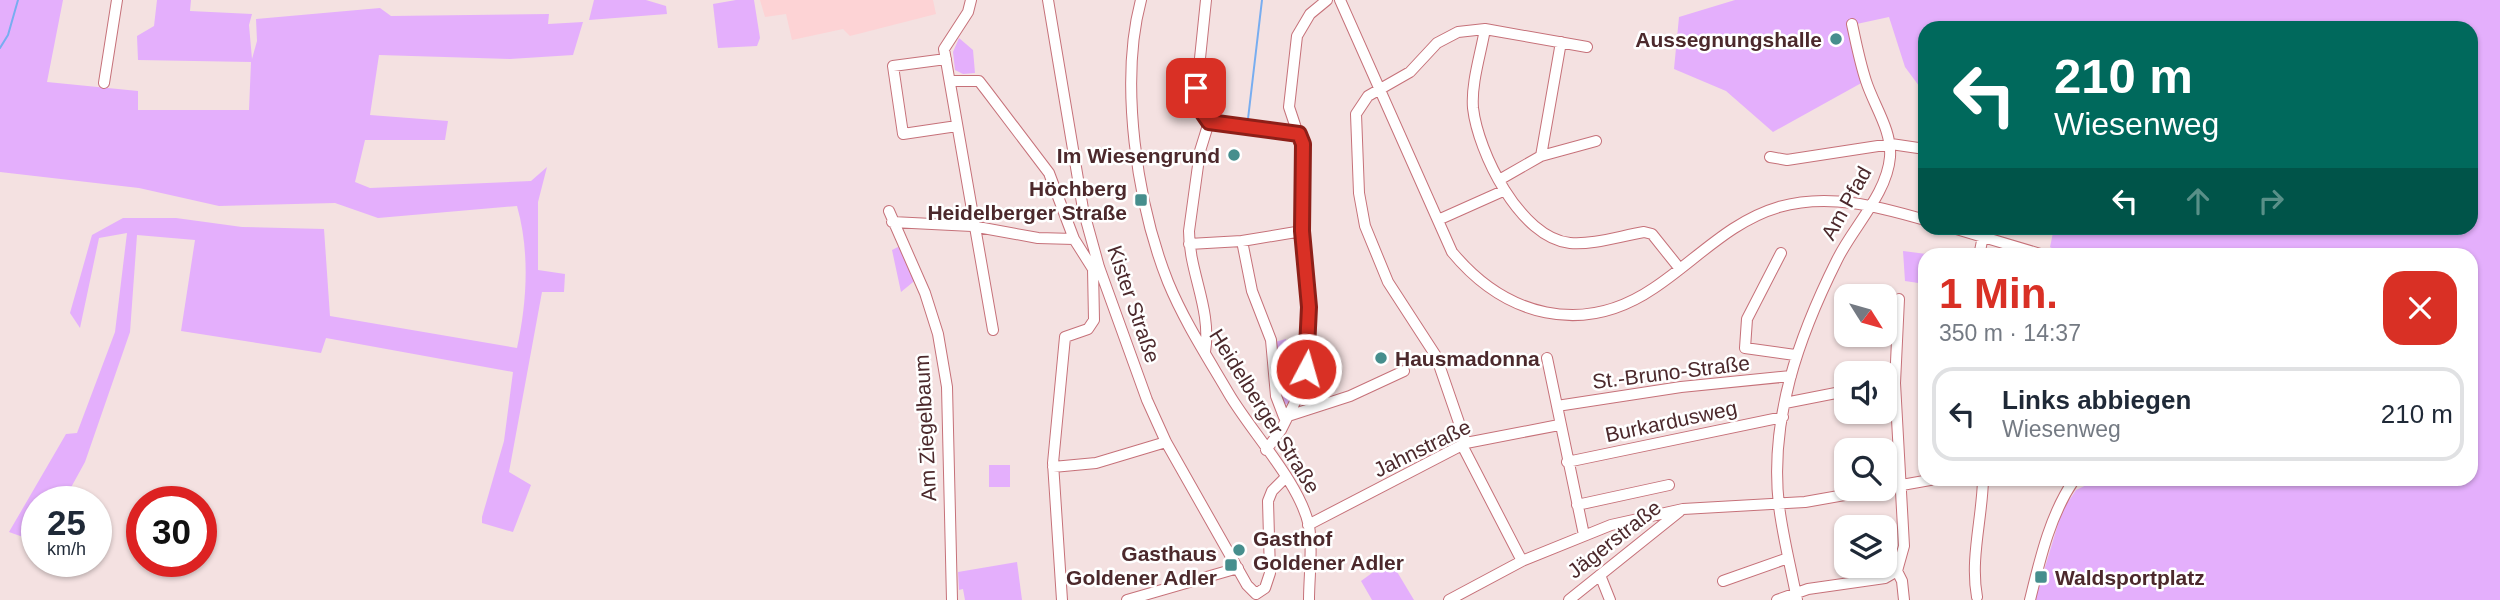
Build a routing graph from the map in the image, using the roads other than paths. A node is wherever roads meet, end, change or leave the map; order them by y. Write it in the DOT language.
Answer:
graph roads {
  1 [pos="117,0"];
  2 [pos="971,0"];
  3 [pos="1048,0"];
  4 [pos="1141,0"];
  5 [pos="1206,0"];
  6 [pos="1327,0"];
  7 [pos="1340,0"];
  8 [pos="1852,24"];
  9 [pos="1485,29"];
  10 [pos="1561,42"];
  11 [pos="1587,47"];
  12 [pos="946,59"];
  13 [pos="950,81"];
  14 [pos="104,83"];
  15 [pos="1381,87"];
  16 [pos="1209,122"];
  17 [pos="957,126"];
  18 [pos="1299,134"];
  19 [pos="1596,141"];
  20 [pos="1891,144"];
  21 [pos="1918,148"];
  22 [pos="1541,156"];
  23 [pos="1770,157"];
  24 [pos="1499,180"];
  25 [pos="1503,191"];
  26 [pos="1871,204"];
  27 [pos="889,211"];
  28 [pos="1918,218"];
  29 [pos="1438,220"];
  30 [pos="892,222"];
  31 [pos="972,226"];
  32 [pos="1302,231"];
  33 [pos="1979,235"];
  34 [pos="1983,236"];
  35 [pos="1074,239"];
  36 [pos="1242,241"];
  37 [pos="1189,244"];
  38 [pos="1981,248"];
  39 [pos="2021,248"];
  40 [pos="1780,253"];
  41 [pos="1096,268"];
  42 [pos="1681,269"];
  43 [pos="1899,299"];
  44 [pos="993,330"];
  45 [pos="1205,352"];
  46 [pos="1795,355"];
  47 [pos="1547,358"];
  48 [pos="1892,361"];
  49 [pos="1404,371"];
  50 [pos="1791,376"];
  51 [pos="1834,393"];
  52 [pos="1785,403"];
  53 [pos="1556,406"];
  54 [pos="1284,417"];
  55 [pos="1783,417"];
  56 [pos="1894,424"];
  57 [pos="1559,425"];
  58 [pos="1167,442"];
  59 [pos="1464,444"];
  60 [pos="1266,450"];
  61 [pos="1567,462"];
  62 [pos="1053,467"];
  63 [pos="1286,477"];
  64 [pos="1918,482"];
  65 [pos="1669,485"];
  66 [pos="1901,485"];
  67 [pos="1897,486"];
  68 [pos="1983,486"];
  69 [pos="2070,486"];
  70 [pos="1834,497"];
  71 [pos="1779,503"];
  72 [pos="1577,505"];
  73 [pos="1684,509"];
  74 [pos="1308,525"];
  75 [pos="1584,535"];
  76 [pos="1787,558"];
  77 [pos="1522,561"];
  78 [pos="1238,568"];
  79 [pos="1897,571"];
  80 [pos="1600,575"];
  81 [pos="1885,578"];
  82 [pos="1723,581"];
  83 [pos="1151,596"];
  84 [pos="1796,596"];
  85 [pos="1256,597"];
  86 [pos="1976,597"];
  87 [pos="952,600"];
  88 [pos="1062,600"];
  89 [pos="1127,600"];
  90 [pos="1309,600"];
  91 [pos="1449,600"];
  92 [pos="1569,600"];
  93 [pos="1610,600"];
  94 [pos="1777,600"];
  95 [pos="1904,600"];
  96 [pos="2030,600"];
  1 -- 14 [label="street"];
  2 -- 12 [label="street"];
  3 -- 41 [label="street, Kister Straße"];
  4 -- 45 [label="street, Heidelberger Straße"];
  5 -- 16 [label="street"];
  6 -- 18 [label="street"];
  7 -- 15 [label="street"];
  8 -- 20 [label="street"];
  9 -- 10 [label="street"];
  9 -- 15 [label="street"];
  9 -- 24 [label="street"];
  10 -- 11 [label="street"];
  10 -- 22 [label="street"];
  12 -- 13 [label="street"];
  12 -- 17 [label="street"];
  13 -- 17 [label="street"];
  13 -- 35 [label="street"];
  15 -- 29 [label="street"];
  15 -- 59 [label="street"];
  16 -- 18 [label="street"];
  16 -- 37 [label="street"];
  17 -- 31 [label="street"];
  18 -- 32 [label="street"];
  19 -- 22 [label="street"];
  20 -- 21 [label="street"];
  20 -- 23 [label="street"];
  20 -- 26 [label="street, Am Pfad"];
  22 -- 24 [label="street"];
  24 -- 25 [label="street"];
  25 -- 29 [label="street"];
  25 -- 42 [label="street"];
  26 -- 28 [label="street"];
  26 -- 42 [label="street"];
  26 -- 46 [label="street, Am Pfad"];
  27 -- 30 [label="street, Am Ziegelbaum"];
  29 -- 42 [label="street"];
  30 -- 31 [label="street"];
  30 -- 87 [label="street, Am Ziegelbaum"];
  31 -- 35 [label="street"];
  31 -- 44 [label="street"];
  32 -- 36 [label="street"];
  32 -- 54 [label="street"];
  33 -- 34 [label="street"];
  34 -- 38 [label="street"];
  34 -- 39 [label="street"];
  35 -- 41 [label="street"];
  36 -- 37 [label="street"];
  36 -- 54 [label="street"];
  37 -- 45 [label="street"];
  40 -- 46 [label="street"];
  41 -- 58 [label="street, Kister Straße"];
  41 -- 62 [label="street"];
  43 -- 48 [label="street"];
  45 -- 60 [label="street, Heidelberger Straße"];
  46 -- 50 [label="street, Am Pfad"];
  47 -- 53 [label="street"];
  49 -- 54 [label="street"];
  50 -- 52 [label="street, Am Pfad"];
  50 -- 53 [label="street, St.-Bruno-Straße"];
  51 -- 52 [label="street"];
  52 -- 55 [label="street, Am Pfad"];
  53 -- 57 [label="street"];
  54 -- 60 [label="street"];
  55 -- 61 [label="street, Burkardusweg"];
  55 -- 71 [label="street, Am Pfad"];
  56 -- 66 [label="street"];
  57 -- 59 [label="street, Jahnstraße"];
  57 -- 61 [label="street"];
  58 -- 62 [label="street"];
  58 -- 78 [label="street, Kister Straße"];
  59 -- 74 [label="street, Jahnstraße"];
  59 -- 77 [label="street"];
  60 -- 63 [label="street, Heidelberger Straße"];
  61 -- 72 [label="street"];
  62 -- 88 [label="street"];
  63 -- 74 [label="street, Heidelberger Straße"];
  63 -- 85 [label="street"];
  64 -- 66 [label="street"];
  65 -- 72 [label="street"];
  66 -- 67 [label="street"];
  66 -- 79 [label="street"];
  68 -- 86 [label="street"];
  69 -- 96 [label="street"];
  70 -- 71 [label="street"];
  71 -- 73 [label="street"];
  71 -- 76 [label="street, Am Pfad"];
  72 -- 75 [label="street"];
  73 -- 75 [label="street"];
  73 -- 80 [label="street, Jägerstraße"];
  74 -- 90 [label="street, Heidelberger Straße"];
  75 -- 77 [label="street"];
  76 -- 82 [label="street"];
  76 -- 84 [label="street, Am Pfad"];
  77 -- 91 [label="street"];
  78 -- 83 [label="street"];
  78 -- 85 [label="street, Kister Straße"];
  79 -- 95 [label="street"];
  80 -- 92 [label="street, Jägerstraße"];
  80 -- 93 [label="street"];
  81 -- 84 [label="street"];
  83 -- 89 [label="street"];
  84 -- 94 [label="street"];
}
